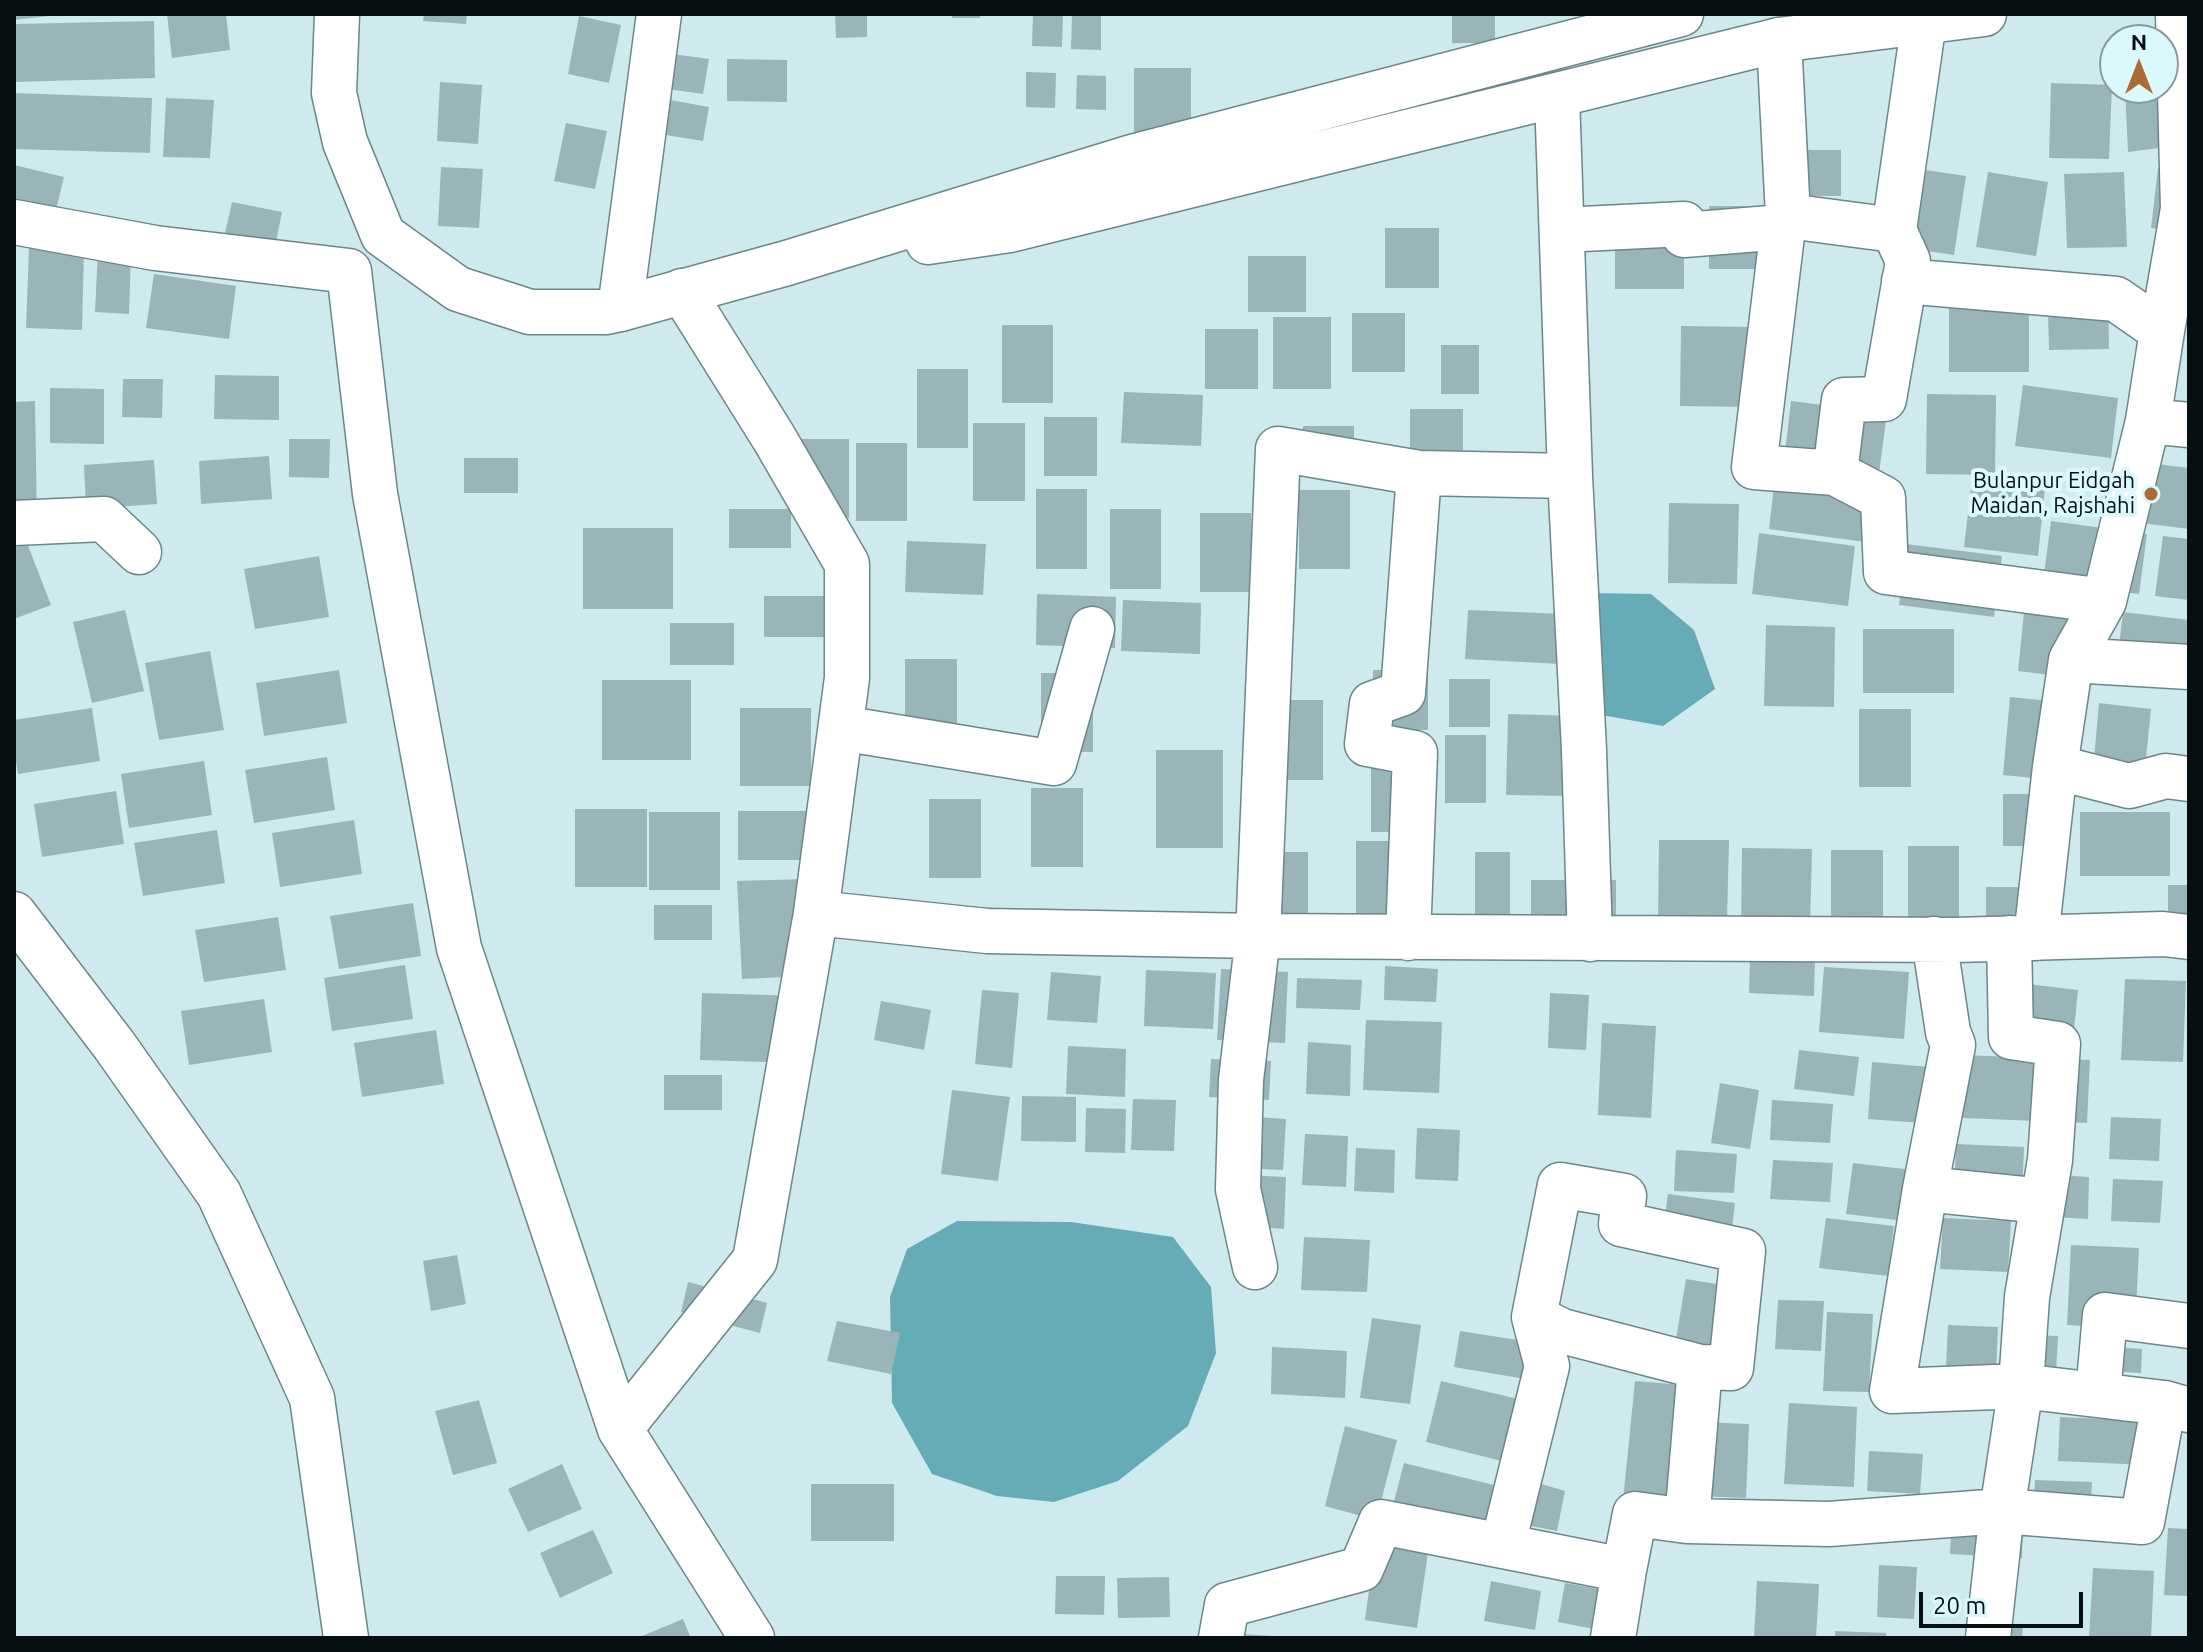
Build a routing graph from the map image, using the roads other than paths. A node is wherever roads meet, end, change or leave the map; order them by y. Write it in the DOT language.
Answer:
graph roads {
  1 [pos="316,14"];
  2 [pos="337,14"];
  3 [pos="659,14"];
  4 [pos="1681,14"];
  5 [pos="1984,14"];
  6 [pos="2178,14"];
  7 [pos="1924,21"];
  8 [pos="1779,40"];
  9 [pos="334,93"];
  10 [pos="1557,96"];
  11 [pos="2185,145"];
  12 [pos="1785,221"];
  13 [pos="14,222"];
  14 [pos="1562,230"];
  15 [pos="1894,230"];
  16 [pos="787,263"];
  17 [pos="1904,281"];
  18 [pos="682,291"];
  19 [pos="620,309"];
  20 [pos="2173,310"];
  21 [pos="2169,423"];
  22 [pos="1419,473"];
  23 [pos="1835,473"];
  24 [pos="1570,476"];
  25 [pos="14,523"];
  26 [pos="139,552"];
  27 [pos="2104,601"];
  28 [pos="1092,629"];
  29 [pos="2071,660"];
  30 [pos="2189,667"];
  31 [pos="841,728"];
  32 [pos="2055,767"];
  33 [pos="2189,779"];
  34 [pos="816,913"];
  35 [pos="14,914"];
  36 [pos="1258,936"];
  37 [pos="2189,937"];
  38 [pos="1408,938"];
  39 [pos="2023,938"];
  40 [pos="1590,939"];
  41 [pos="1934,939"];
  42 [pos="1925,1189"];
  43 [pos="2043,1201"];
  44 [pos="1255,1267"];
  45 [pos="1534,1317"];
  46 [pos="2189,1326"];
  47 [pos="1700,1367"];
  48 [pos="2021,1386"];
  49 [pos="2098,1394"];
  50 [pos="2177,1407"];
  51 [pos="620,1429"];
  52 [pos="2002,1511"];
  53 [pos="1687,1521"];
  54 [pos="1503,1544"];
  55 [pos="1624,1570"];
  56 [pos="346,1638"];
  57 [pos="752,1638"];
  58 [pos="1221,1638"];
  59 [pos="1613,1638"];
  60 [pos="1988,1638"];
  1 -- 9 [label="street"];
  2 -- 9 [label="street"];
  3 -- 19 [label="street"];
  4 -- 16 [label="street"];
  5 -- 7 [label="street"];
  6 -- 11 [label="street"];
  7 -- 8 [label="street"];
  7 -- 15 [label="street"];
  8 -- 10 [label="street"];
  8 -- 12 [label="street"];
  9 -- 19 [label="street"];
  10 -- 14 [label="street"];
  10 -- 16 [label="street"];
  11 -- 20 [label="street"];
  12 -- 14 [label="street"];
  12 -- 15 [label="street"];
  12 -- 23 [label="street"];
  13 -- 51 [label="street"];
  14 -- 24 [label="street"];
  15 -- 17 [label="street"];
  16 -- 18 [label="street"];
  17 -- 20 [label="street"];
  17 -- 23 [label="street"];
  18 -- 19 [label="street"];
  18 -- 31 [label="street"];
  20 -- 21 [label="street"];
  21 -- 27 [label="street"];
  22 -- 24 [label="street"];
  22 -- 36 [label="street"];
  22 -- 38 [label="street"];
  23 -- 27 [label="street"];
  24 -- 40 [label="street"];
  25 -- 26 [label="street"];
  27 -- 29 [label="street"];
  28 -- 31 [label="street"];
  29 -- 30 [label="street"];
  29 -- 32 [label="street"];
  31 -- 34 [label="street"];
  32 -- 33 [label="street"];
  32 -- 39 [label="street"];
  34 -- 36 [label="street"];
  34 -- 51 [label="street"];
  35 -- 56 [label="street"];
  36 -- 38 [label="street"];
  36 -- 44 [label="street"];
  37 -- 39 [label="street"];
  38 -- 40 [label="street"];
  39 -- 41 [label="street"];
  39 -- 43 [label="street"];
  40 -- 41 [label="street"];
  41 -- 42 [label="street"];
  42 -- 43 [label="street"];
  42 -- 48 [label="street"];
  43 -- 48 [label="street"];
  45 -- 47 [label="street"];
  45 -- 47 [label="street"];
  45 -- 54 [label="street"];
  46 -- 49 [label="street"];
  47 -- 53 [label="street"];
  48 -- 49 [label="street"];
  48 -- 52 [label="street"];
  49 -- 50 [label="street"];
  50 -- 52 [label="street"];
  51 -- 57 [label="street"];
  52 -- 53 [label="street"];
  52 -- 60 [label="street"];
  53 -- 55 [label="street"];
  54 -- 55 [label="street"];
  54 -- 58 [label="street"];
  55 -- 59 [label="street"];
}
